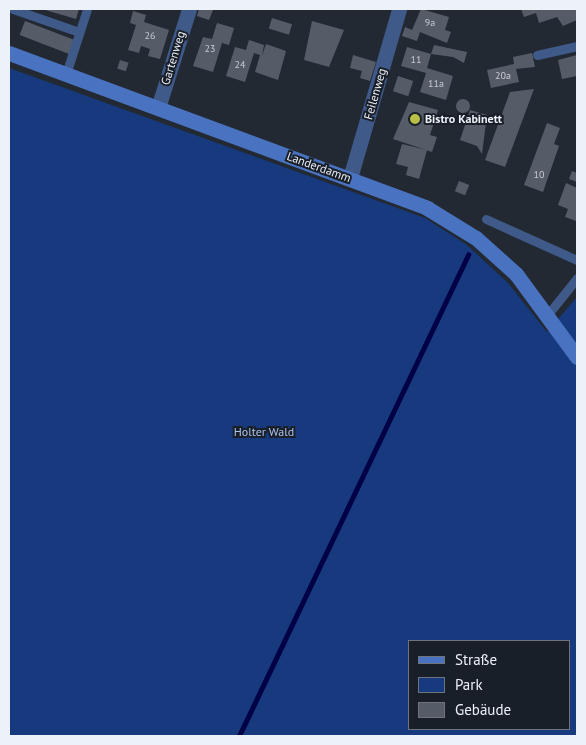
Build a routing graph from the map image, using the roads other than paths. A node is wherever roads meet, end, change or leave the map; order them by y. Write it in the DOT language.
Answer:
graph roads {
  1 [pos="13,9"];
  2 [pos="87,9"];
  3 [pos="189,9"];
  4 [pos="399,9"];
  5 [pos="79,32"];
  6 [pos="577,46"];
  7 [pos="9,53"];
  8 [pos="537,55"];
  9 [pos="66,74"];
  10 [pos="158,108"];
  11 [pos="350,178"];
  12 [pos="486,218"];
  13 [pos="577,260"];
  14 [pos="577,278"];
  15 [pos="549,313"];
  16 [pos="577,357"];
  1 -- 5 [label="lane"];
  2 -- 5 [label="lane"];
  3 -- 10 [label="street, Gartenweg"];
  4 -- 11 [label="street, Feilenweg"];
  5 -- 9 [label="lane"];
  6 -- 8 [label="lane"];
  7 -- 9 [label="main road, Landerdamm"];
  9 -- 10 [label="main road, Landerdamm"];
  10 -- 11 [label="main road, Landerdamm"];
  11 -- 15 [label="main road, Landerdamm"];
  12 -- 13 [label="lane"];
  14 -- 15 [label="lane"];
  15 -- 16 [label="main road, Landerdamm"];
}
